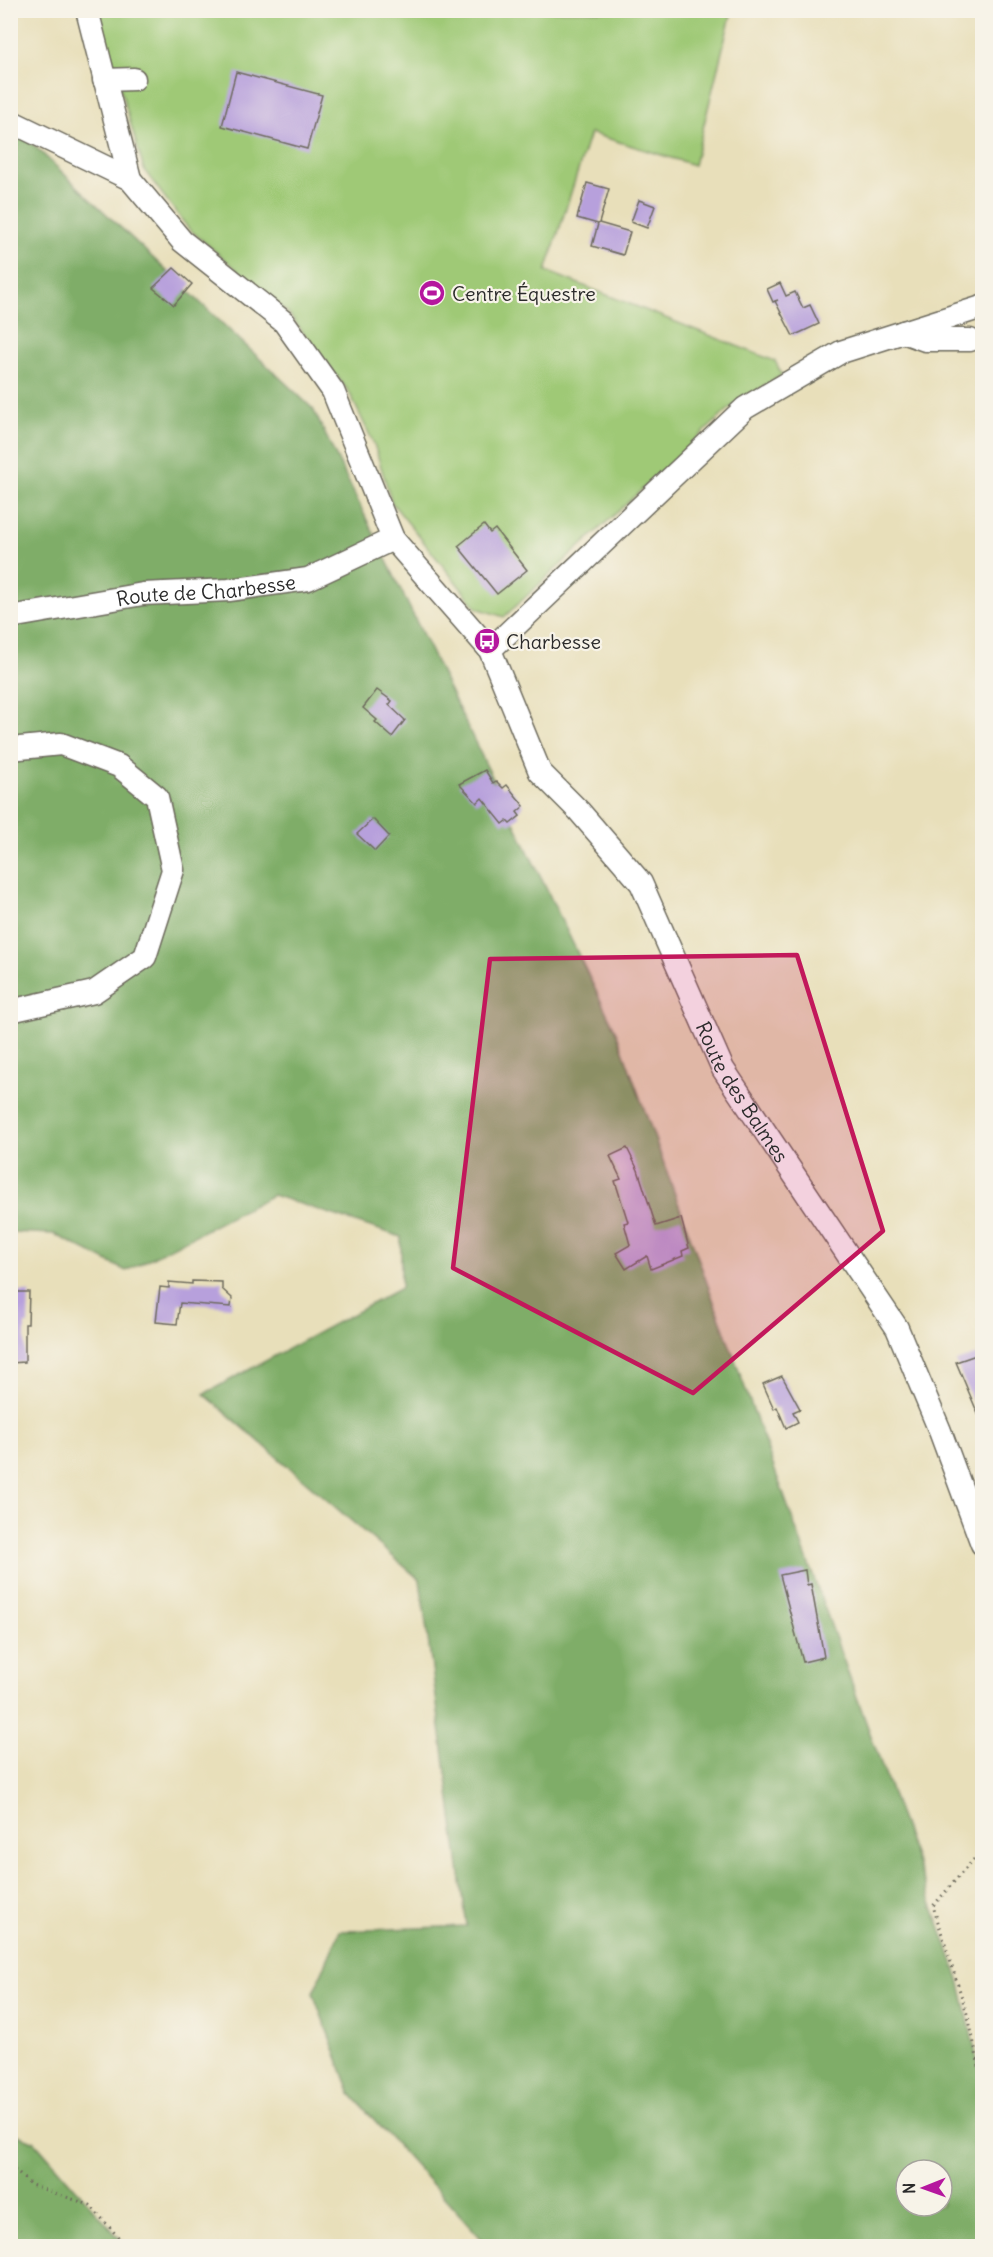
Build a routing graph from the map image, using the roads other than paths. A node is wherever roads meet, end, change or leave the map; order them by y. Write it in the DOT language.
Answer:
graph roads {
  1 [pos="87,10"];
  2 [pos="134,79"];
  3 [pos="104,80"];
  4 [pos="10,121"];
  5 [pos="130,179"];
  6 [pos="982,307"];
  7 [pos="903,332"];
  8 [pos="970,340"];
  9 [pos="393,539"];
  10 [pos="10,617"];
  11 [pos="490,650"];
  12 [pos="10,749"];
  13 [pos="10,1011"];
  14 [pos="982,1544"];
  1 -- 3 [label="street"];
  2 -- 3 [label="street"];
  3 -- 5 [label="street"];
  4 -- 5 [label="street"];
  5 -- 9 [label="street, Route des Balmes"];
  6 -- 7 [label="street"];
  7 -- 8 [label="street"];
  7 -- 11 [label="street"];
  9 -- 10 [label="street, Route de Charbesse"];
  9 -- 11 [label="street, Route des Balmes"];
  11 -- 14 [label="street, Route des Balmes"];
  12 -- 13 [label="street"];
}
